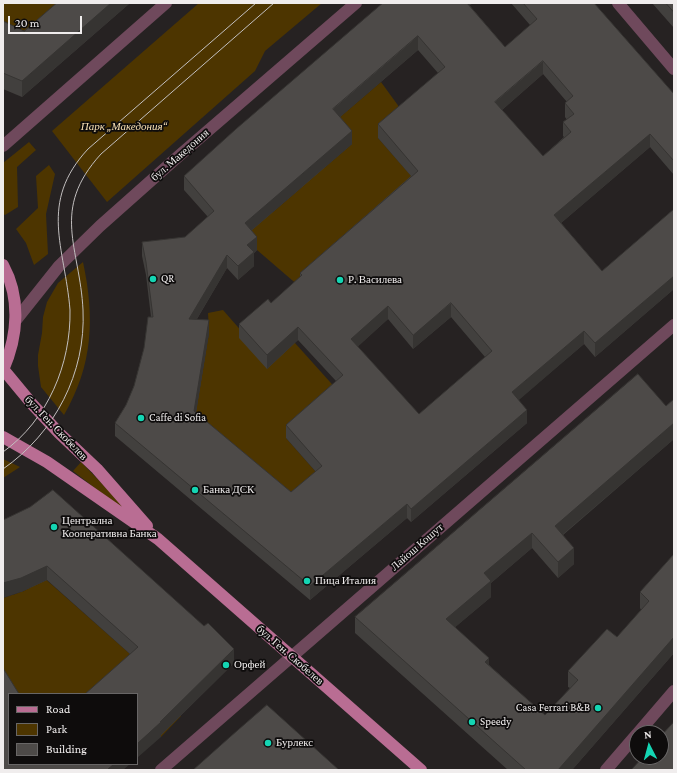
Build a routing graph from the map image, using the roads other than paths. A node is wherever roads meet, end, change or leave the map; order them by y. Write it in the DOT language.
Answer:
graph roads {
  1 [pos="166,3"];
  2 [pos="356,3"];
  3 [pos="618,3"];
  4 [pos="674,69"];
  5 [pos="3,146"];
  6 [pos="3,265"];
  7 [pos="16,320"];
  8 [pos="674,325"];
  9 [pos="3,370"];
  10 [pos="3,437"];
  11 [pos="158,539"];
  12 [pos="291,656"];
  13 [pos="674,691"];
  14 [pos="646,725"];
  15 [pos="629,744"];
  16 [pos="161,770"];
  17 [pos="421,770"];
  18 [pos="606,770"];
  1 -- 5 [label="street"];
  2 -- 7 [label="street, бул. Македония"];
  3 -- 4 [label="street"];
  6 -- 7 [label="main road"];
  7 -- 9 [label="main road"];
  8 -- 12 [label="street, Лайош Кошут"];
  9 -- 11 [label="main road, бул. Ген. Скобелев"];
  10 -- 11 [label="main road, бул. Ген. Скобелев"];
  11 -- 12 [label="main road, бул. Ген. Скобелев"];
  12 -- 16 [label="street, Лайош Кошут"];
  12 -- 17 [label="main road, бул. Ген. Скобелев"];
  13 -- 14 [label="street"];
  15 -- 18 [label="street"];
}
